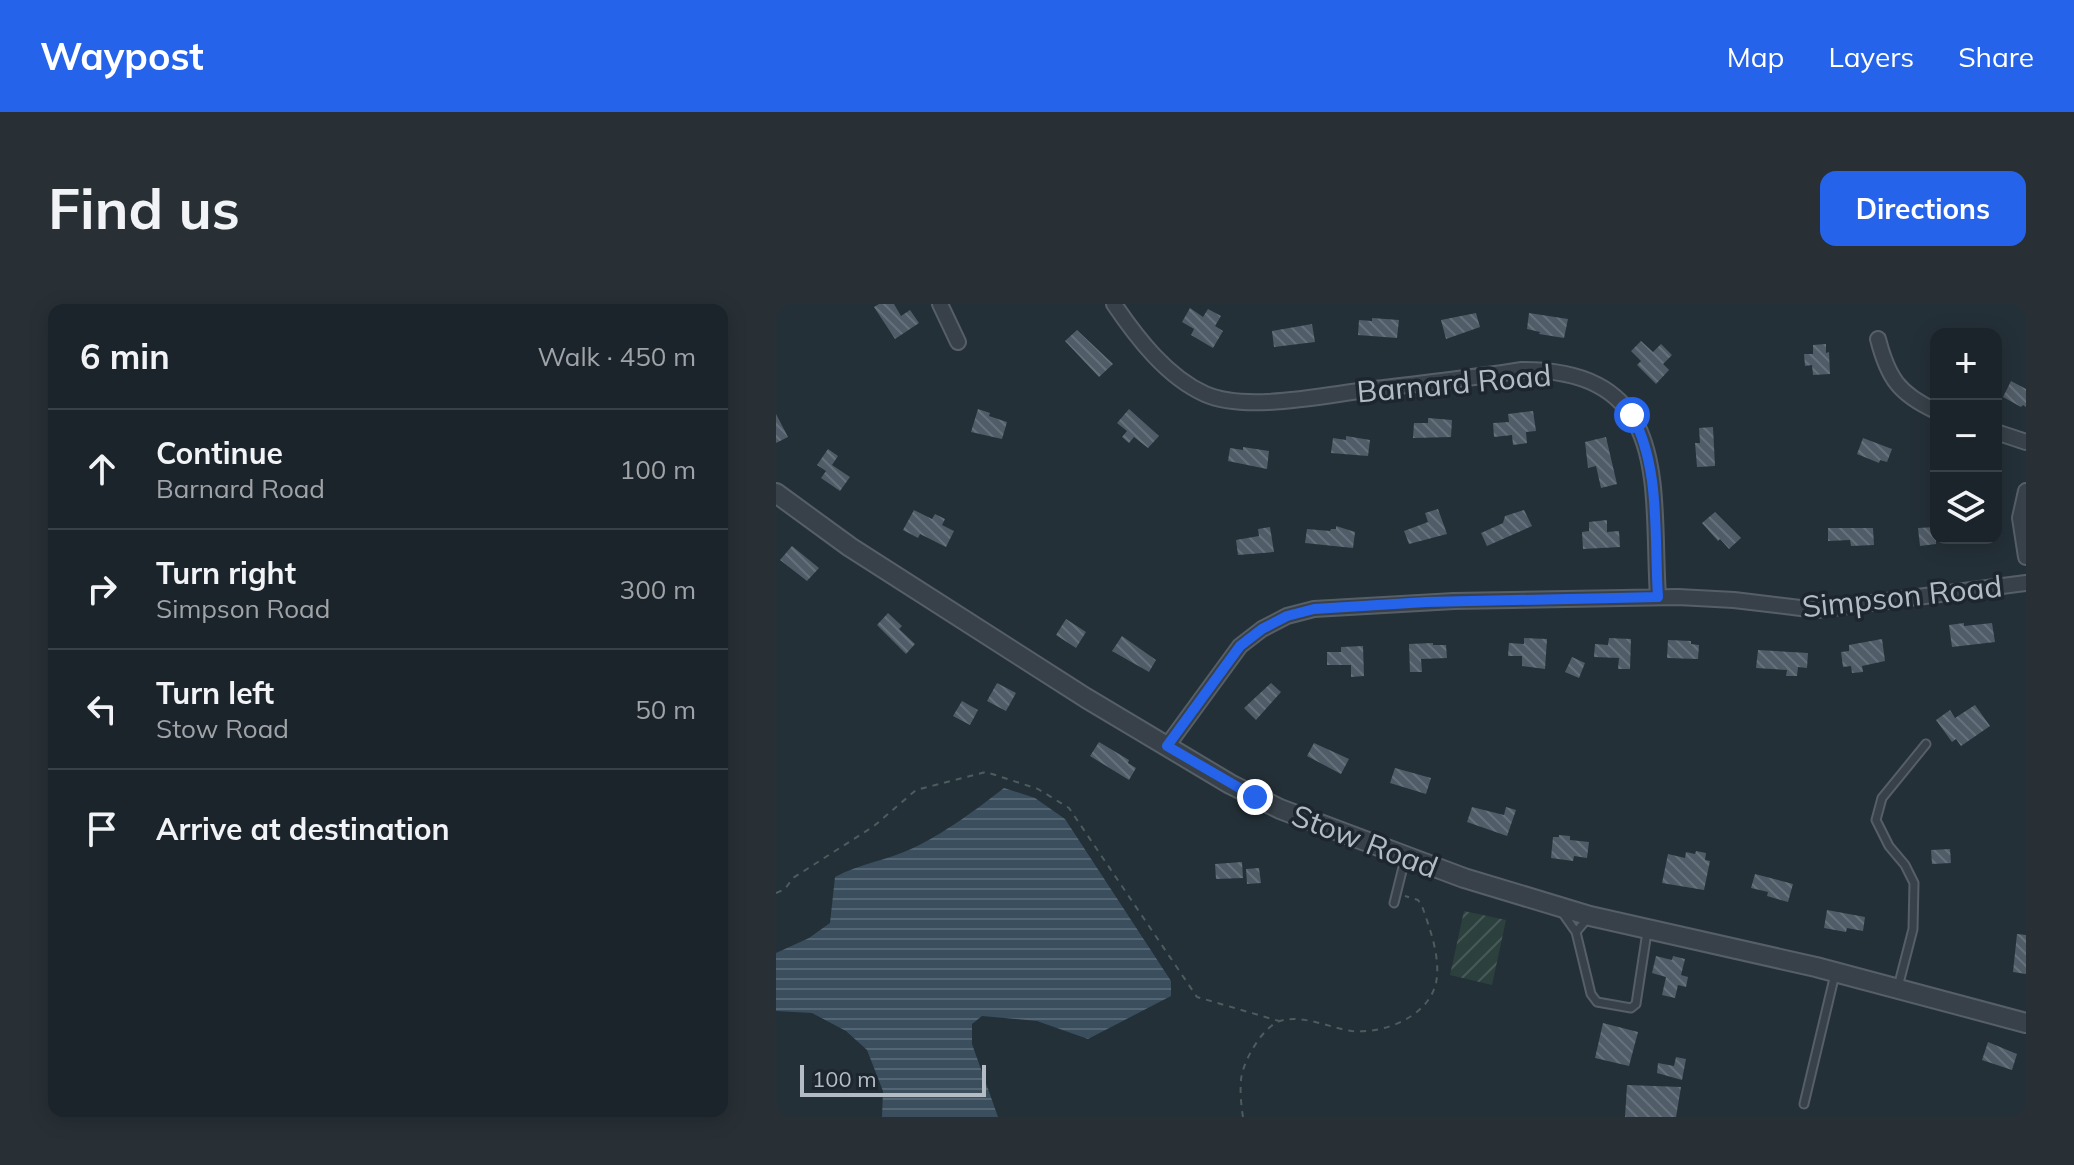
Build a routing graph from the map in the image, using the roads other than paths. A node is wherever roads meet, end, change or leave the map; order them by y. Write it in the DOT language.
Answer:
graph roads {
  1 [pos="940,304"];
  2 [pos="1114,304"];
  3 [pos="1878,339"];
  4 [pos="958,342"];
  5 [pos="1930,408"];
  6 [pos="2002,434"];
  7 [pos="2026,442"];
  8 [pos="2026,491"];
  9 [pos="776,493"];
  10 [pos="2026,557"];
  11 [pos="2026,583"];
  12 [pos="1658,597"];
  13 [pos="1926,744"];
  14 [pos="1167,746"];
  15 [pos="1406,857"];
  16 [pos="1394,903"];
  17 [pos="1559,906"];
  18 [pos="1590,916"];
  19 [pos="1647,930"];
  20 [pos="1576,932"];
  21 [pos="1835,972"];
  22 [pos="1898,989"];
  23 [pos="2026,1023"];
  24 [pos="1804,1104"];
  1 -- 4 [label="street"];
  2 -- 12 [label="street, Barnard Road"];
  3 -- 5 [label="street"];
  6 -- 7 [label="street"];
  8 -- 10 [label="street"];
  9 -- 14 [label="street, Stow Road"];
  11 -- 12 [label="street, Simpson Road"];
  12 -- 14 [label="street, Simpson Road"];
  13 -- 22 [label="lane"];
  14 -- 15 [label="street, Stow Road"];
  15 -- 16 [label="lane"];
  15 -- 17 [label="street, Stow Road"];
  17 -- 18 [label="street, Stow Road"];
  17 -- 20 [label="lane"];
  18 -- 19 [label="street, Stow Road"];
  18 -- 20 [label="lane"];
  19 -- 20 [label="lane"];
  19 -- 21 [label="street, Stow Road"];
  21 -- 22 [label="street, Stow Road"];
  21 -- 24 [label="lane"];
  22 -- 23 [label="street, Stow Road"];
}
